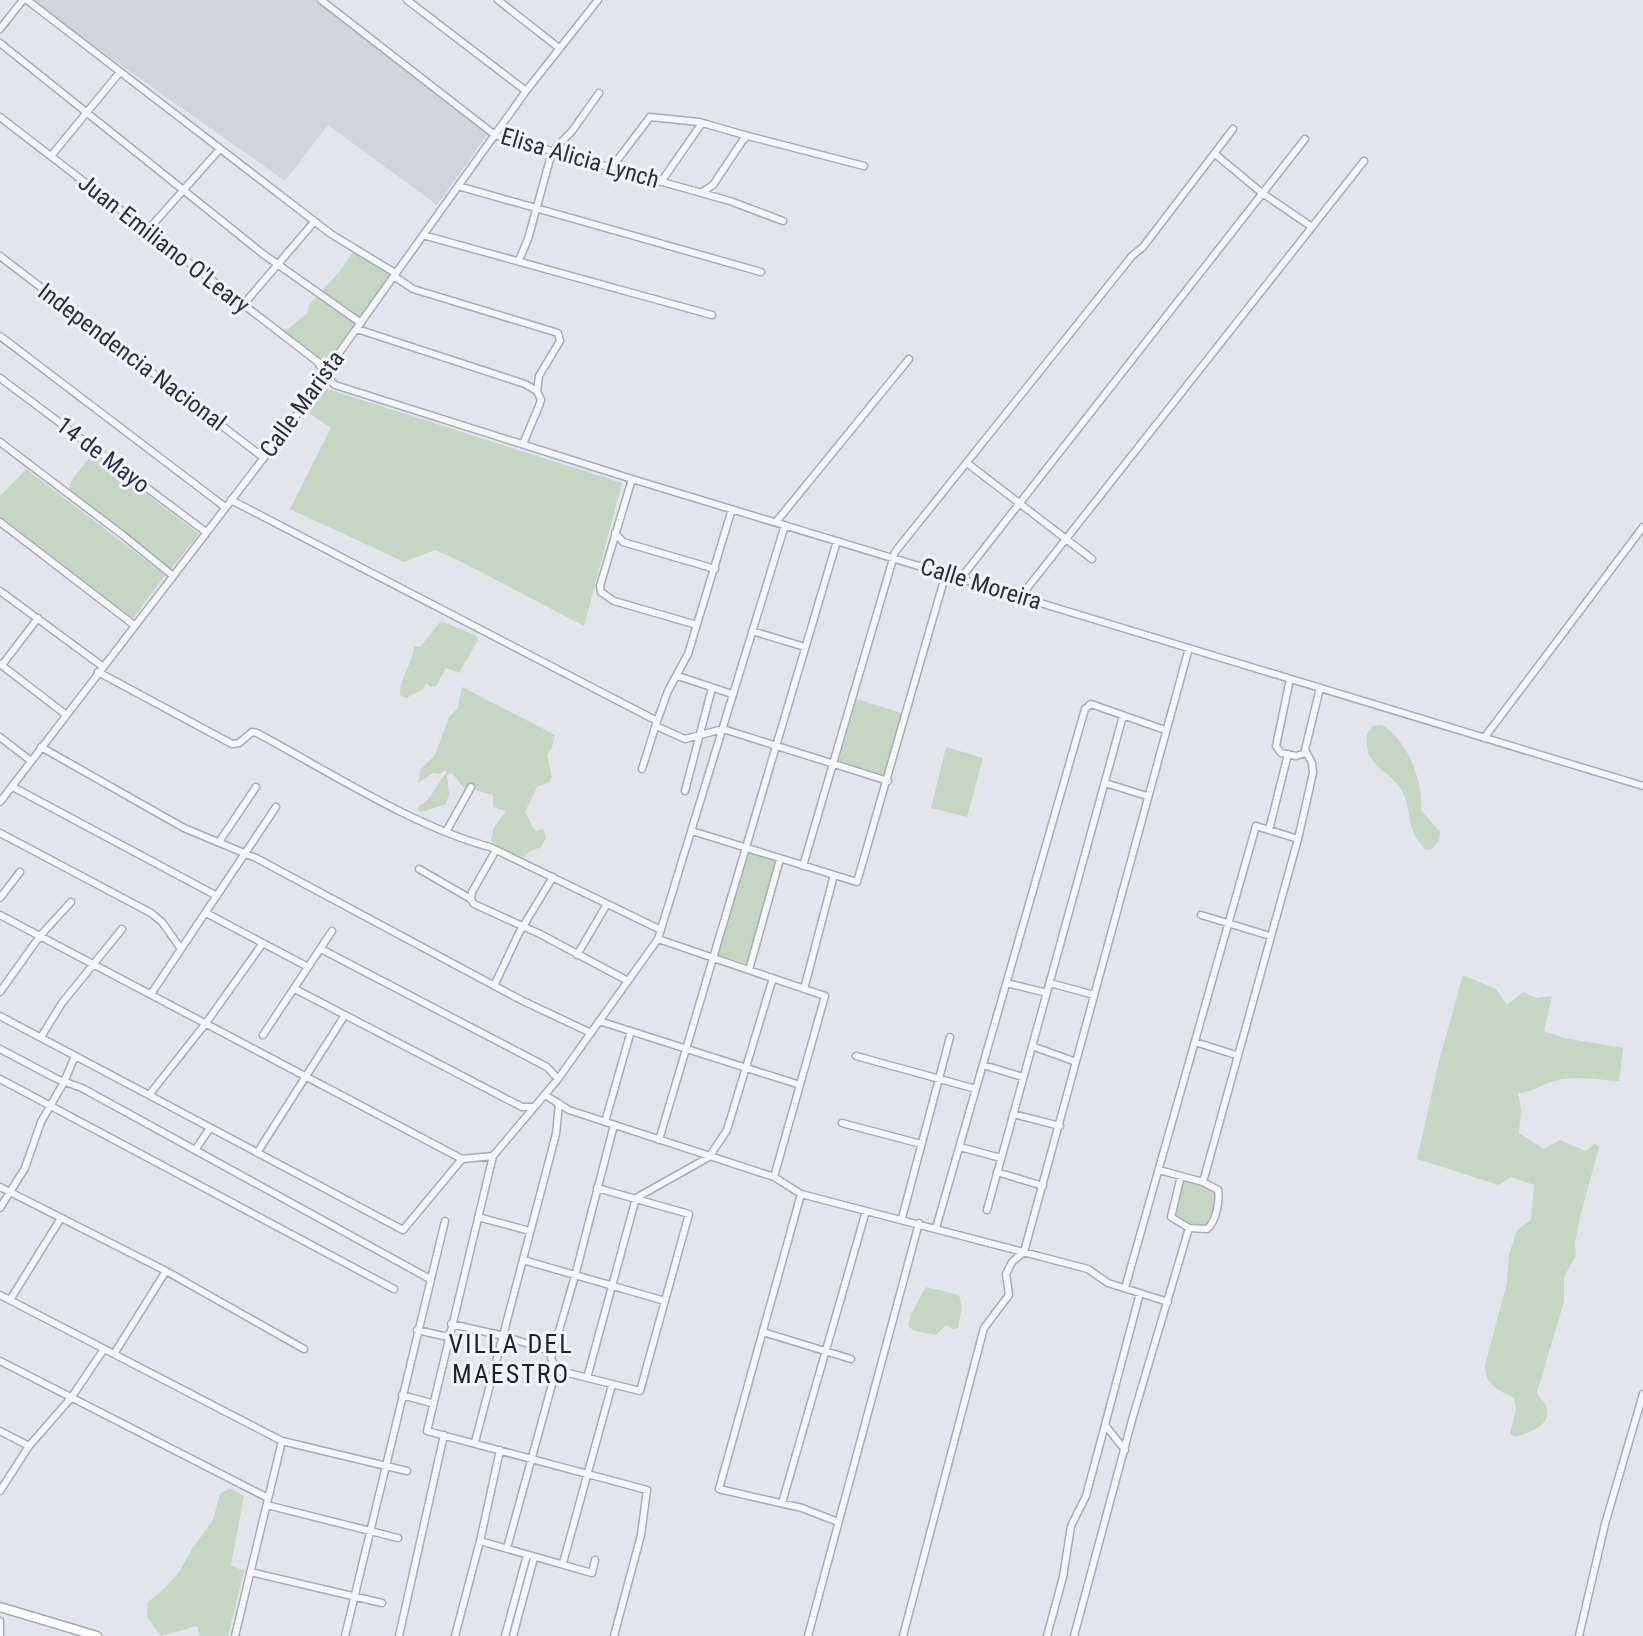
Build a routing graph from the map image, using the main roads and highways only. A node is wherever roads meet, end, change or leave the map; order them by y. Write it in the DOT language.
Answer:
graph roads {
  1 [pos="0,1607"];
  2 [pos="97,1636"];
  1 -- 2 [label="main road"];
}
